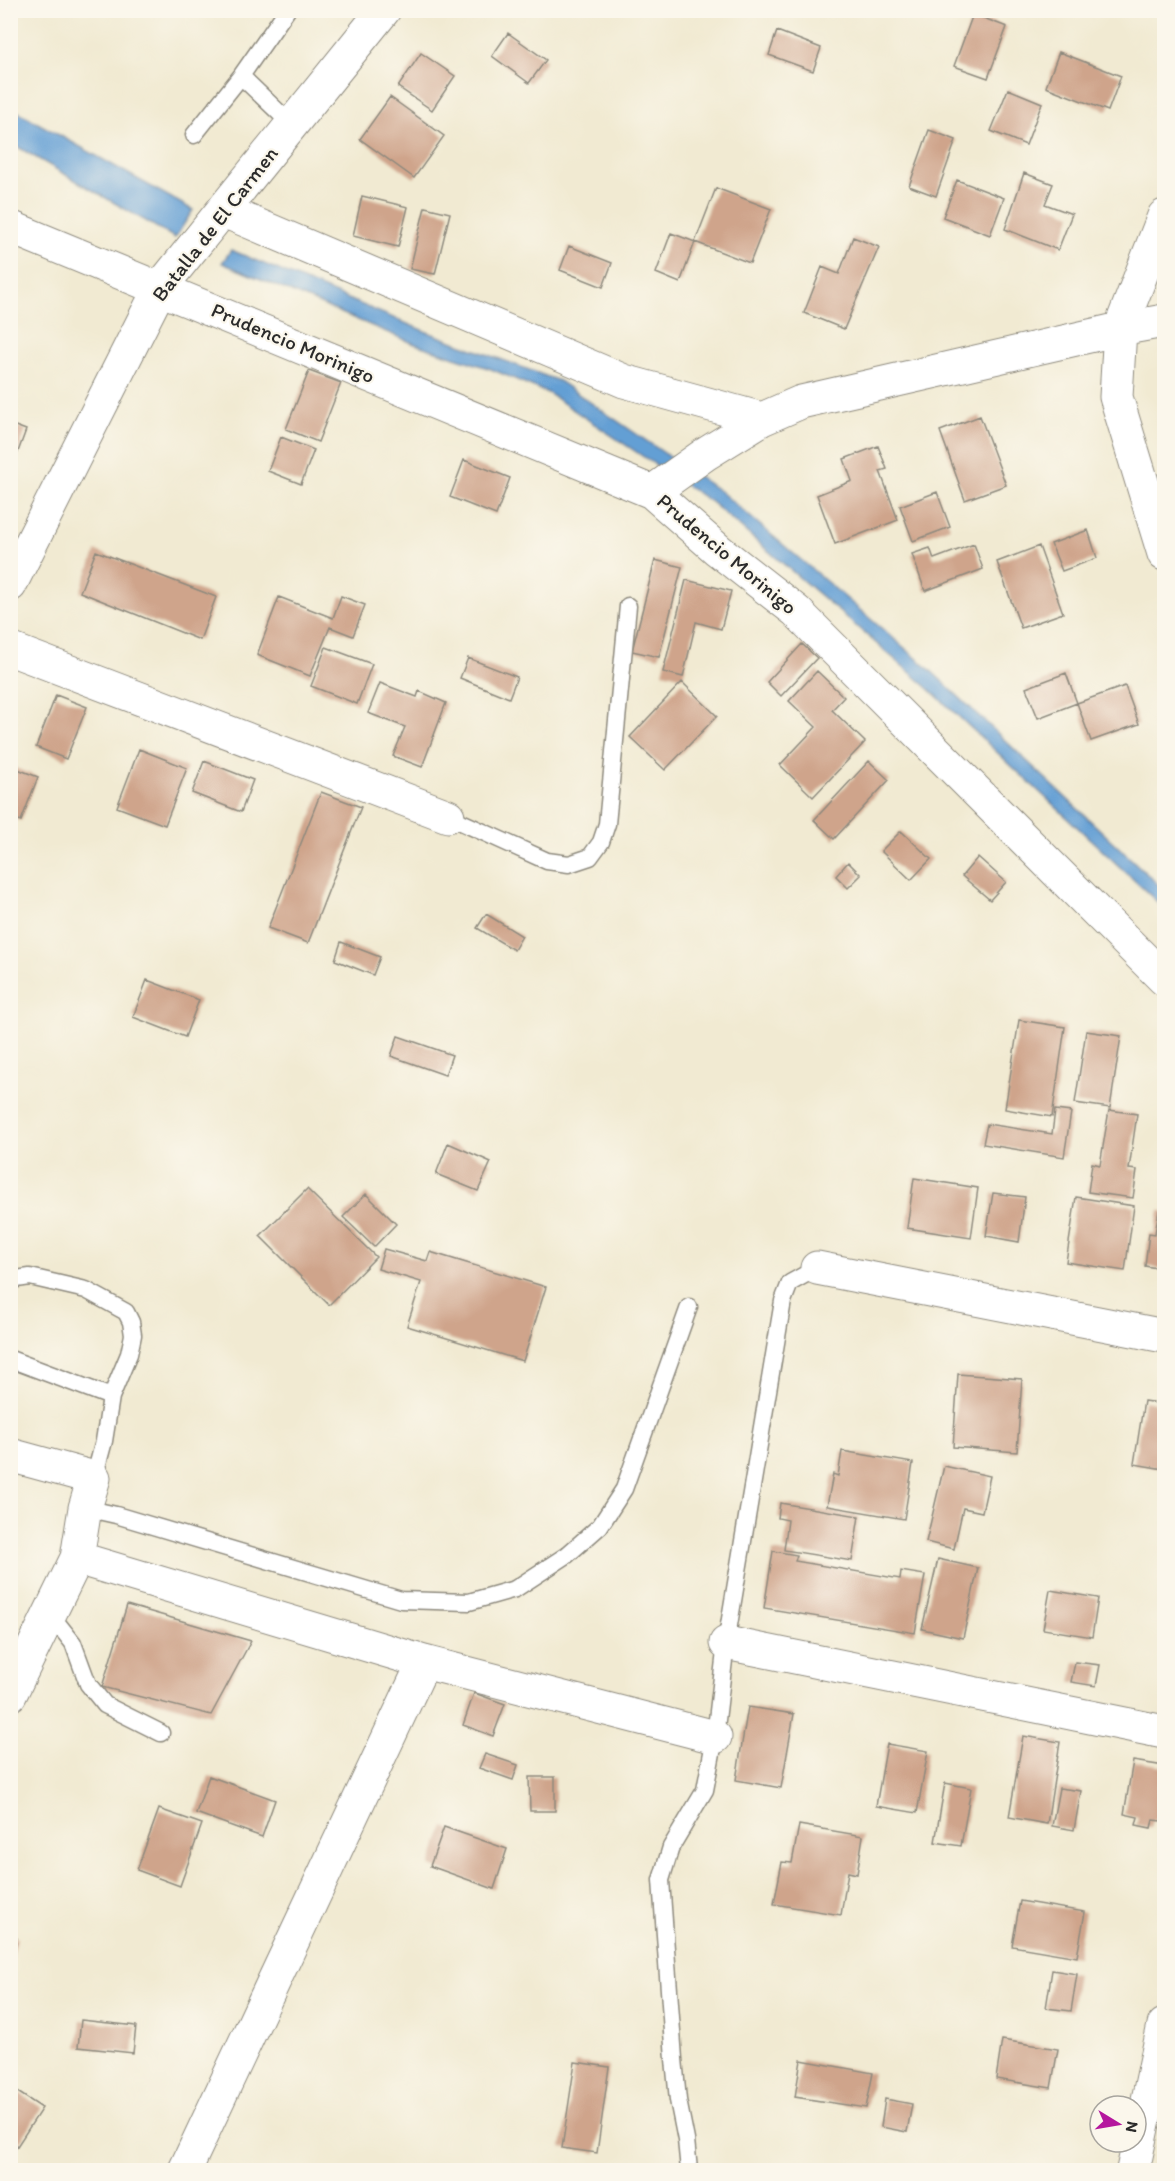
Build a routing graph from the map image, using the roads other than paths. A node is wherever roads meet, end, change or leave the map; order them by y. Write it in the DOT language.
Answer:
graph roads {
  1 [pos="287,10"];
  2 [pos="384,10"];
  3 [pos="241,76"];
  4 [pos="292,125"];
  5 [pos="194,135"];
  6 [pos="224,211"];
  7 [pos="1164,216"];
  8 [pos="10,227"];
  9 [pos="160,288"];
  10 [pos="1164,321"];
  11 [pos="1120,329"];
  12 [pos="762,419"];
  13 [pos="661,486"];
  14 [pos="1164,554"];
  15 [pos="10,585"];
  16 [pos="628,606"];
  17 [pos="10,650"];
  18 [pos="448,816"];
  19 [pos="1164,979"];
  20 [pos="817,1268"];
  21 [pos="10,1280"];
  22 [pos="689,1307"];
  23 [pos="1164,1336"];
  24 [pos="10,1359"];
  25 [pos="111,1397"];
  26 [pos="10,1455"];
  27 [pos="90,1493"];
  28 [pos="78,1558"];
  29 [pos="50,1614"];
  30 [pos="726,1643"];
  31 [pos="424,1662"];
  32 [pos="10,1695"];
  33 [pos="1164,1732"];
  34 [pos="161,1733"];
  35 [pos="714,1737"];
  36 [pos="1164,2025"];
  37 [pos="184,2170"];
  38 [pos="689,2170"];
  39 [pos="1133,2170"];
  1 -- 3 [label="lane"];
  2 -- 4 [label="street, Batalla de El Carmen"];
  3 -- 4 [label="lane"];
  3 -- 5 [label="lane"];
  4 -- 6 [label="street, Batalla de El Carmen"];
  6 -- 9 [label="street, Batalla de El Carmen"];
  6 -- 12 [label="street"];
  7 -- 11 [label="street"];
  8 -- 9 [label="street, Prudencio Morinigo"];
  9 -- 13 [label="street, Prudencio Morinigo"];
  9 -- 15 [label="street, Batalla de El Carmen"];
  10 -- 11 [label="street"];
  11 -- 12 [label="street"];
  11 -- 14 [label="street"];
  12 -- 13 [label="street"];
  13 -- 19 [label="street, Prudencio Morinigo"];
  16 -- 18 [label="lane"];
  17 -- 18 [label="street"];
  20 -- 23 [label="street"];
  20 -- 30 [label="lane"];
  21 -- 25 [label="lane"];
  22 -- 27 [label="lane"];
  24 -- 25 [label="lane"];
  25 -- 27 [label="lane"];
  26 -- 27 [label="street"];
  27 -- 28 [label="street"];
  28 -- 29 [label="street"];
  28 -- 31 [label="street"];
  29 -- 32 [label="street"];
  29 -- 34 [label="lane"];
  30 -- 33 [label="street"];
  30 -- 35 [label="lane"];
  31 -- 35 [label="street"];
  31 -- 37 [label="street"];
  35 -- 38 [label="lane"];
  36 -- 39 [label="street"];
}
